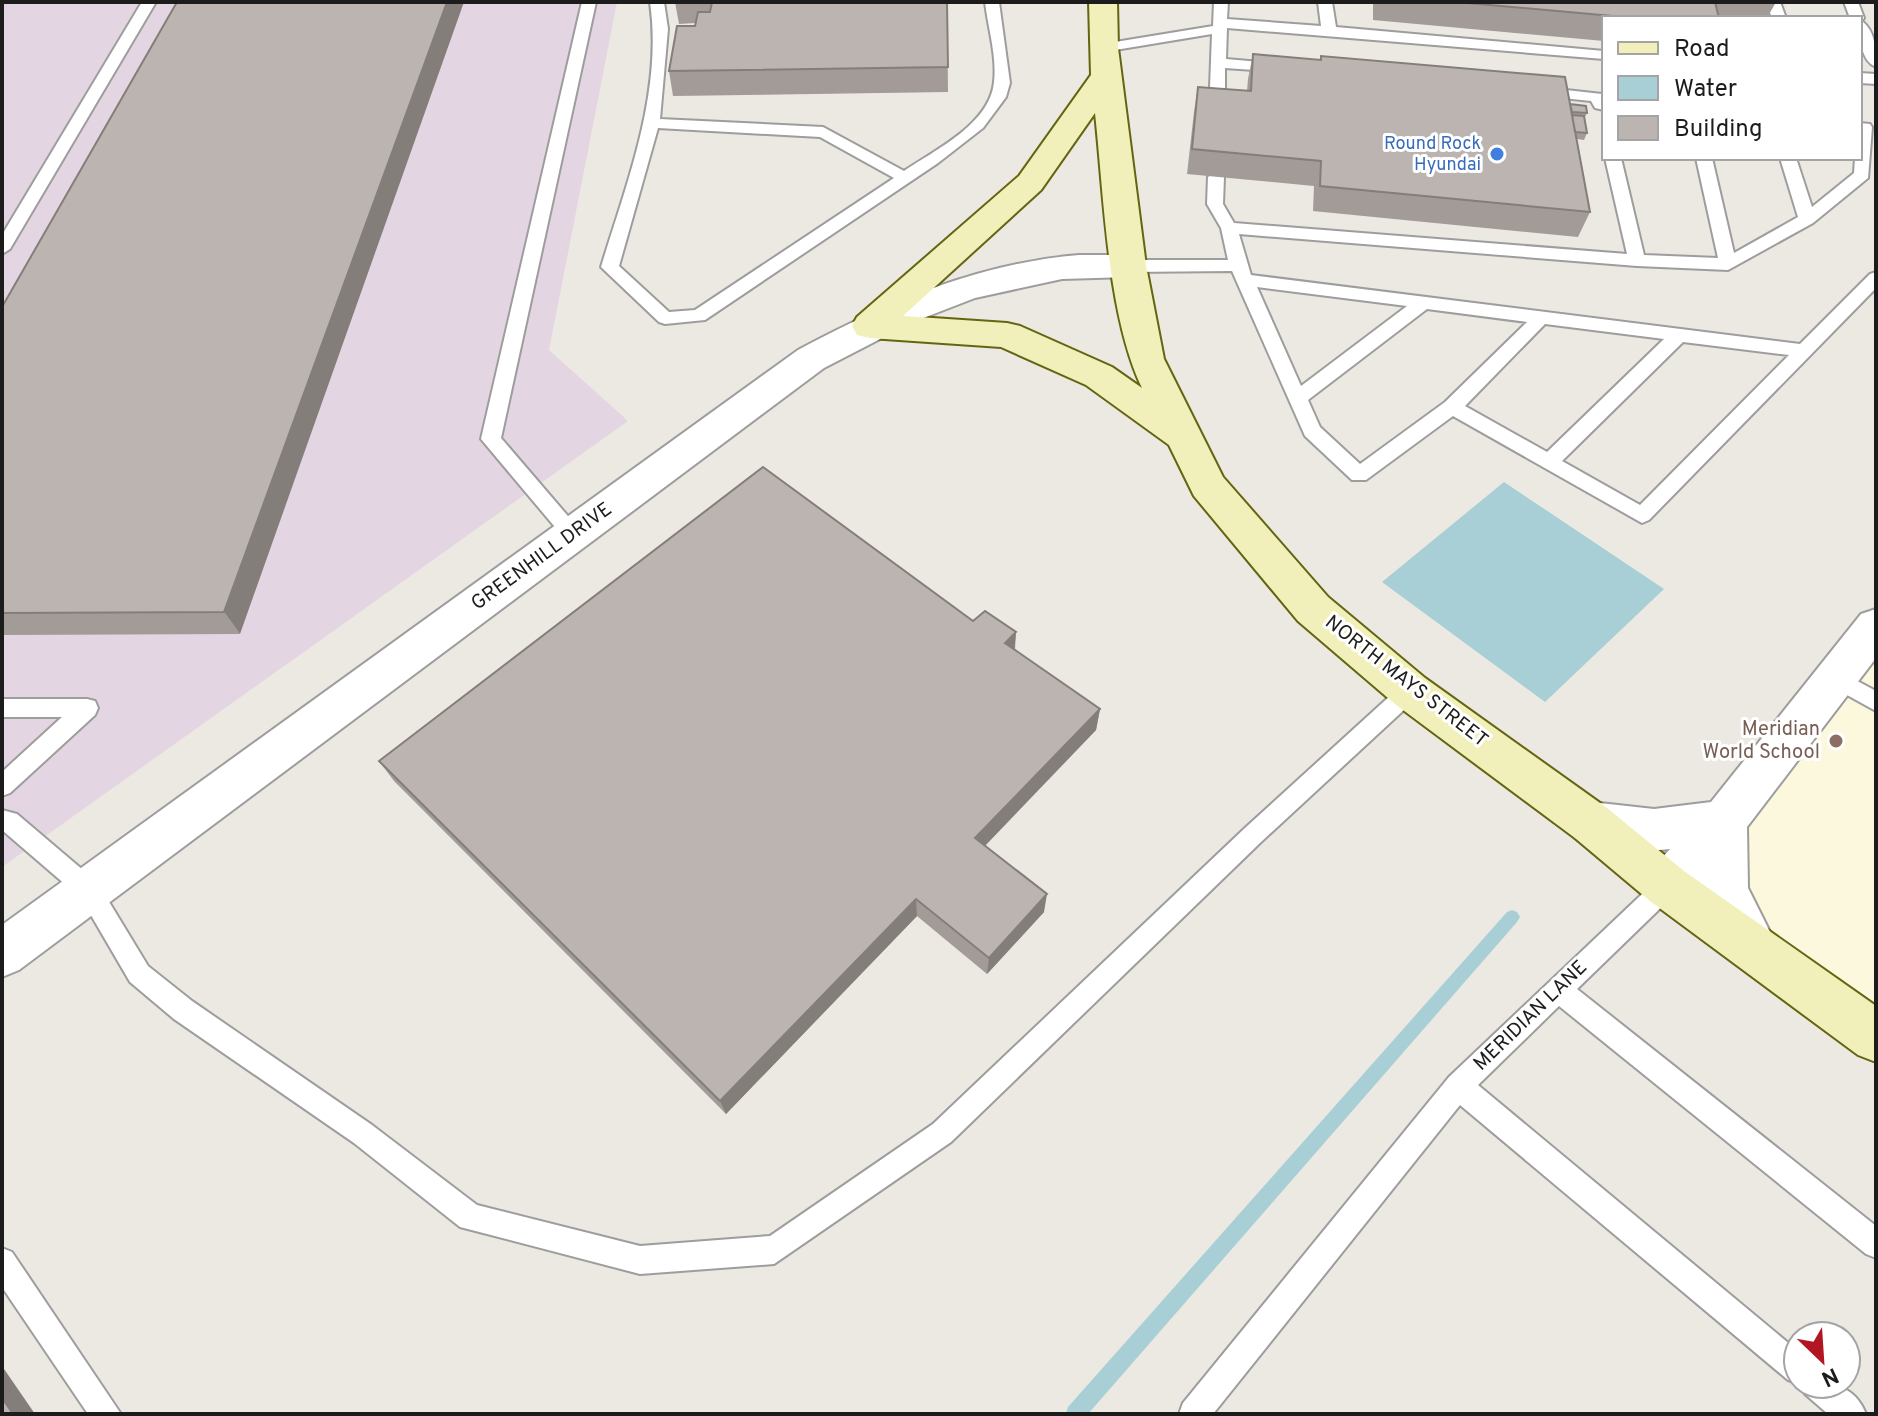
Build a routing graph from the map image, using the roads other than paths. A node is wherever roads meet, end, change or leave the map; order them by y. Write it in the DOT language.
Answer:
graph roads {
  1 [pos="149,2"];
  2 [pos="589,2"];
  3 [pos="657,2"];
  4 [pos="992,2"];
  5 [pos="1103,2"];
  6 [pos="1221,2"];
  7 [pos="1325,2"];
  8 [pos="1219,26"];
  9 [pos="1862,30"];
  10 [pos="1329,31"];
  11 [pos="1602,55"];
  12 [pos="1106,60"];
  13 [pos="1218,63"];
  14 [pos="1876,63"];
  15 [pos="1297,70"];
  16 [pos="1518,90"];
  17 [pos="1602,105"];
  18 [pos="1217,114"];
  19 [pos="652,123"];
  20 [pos="1867,128"];
  21 [pos="1613,160"];
  22 [pos="1704,160"];
  23 [pos="1789,160"];
  24 [pos="1216,177"];
  25 [pos="905,178"];
  26 [pos="1807,219"];
  27 [pos="1229,228"];
  28 [pos="2,249"];
  29 [pos="1637,260"];
  30 [pos="1728,264"];
  31 [pos="1129,266"];
  32 [pos="1241,273"];
  33 [pos="1876,278"];
  34 [pos="1423,303"];
  35 [pos="1541,318"];
  36 [pos="870,326"];
  37 [pos="1679,335"];
  38 [pos="1804,351"];
  39 [pos="1297,399"];
  40 [pos="1452,407"];
  41 [pos="1184,438"];
  42 [pos="1549,462"];
  43 [pos="572,534"];
  44 [pos="1876,626"];
  45 [pos="1835,678"];
  46 [pos="1410,691"];
  47 [pos="1876,702"];
  48 [pos="2,708"];
  49 [pos="2,786"];
  50 [pos="2,820"];
  51 [pos="1724,821"];
  52 [pos="1591,823"];
  53 [pos="1667,886"];
  54 [pos="89,890"];
  55 [pos="1753,948"];
  56 [pos="2,954"];
  57 [pos="1558,990"];
  58 [pos="1876,1037"];
  59 [pos="1458,1086"];
  60 [pos="1876,1244"];
  61 [pos="2,1262"];
  62 [pos="1782,1357"];
  63 [pos="1834,1400"];
  64 [pos="106,1414"];
  65 [pos="1194,1414"];
  66 [pos="1851,1414"];
  1 -- 28 [label="lane"];
  2 -- 43 [label="lane"];
  3 -- 19 [label="lane"];
  4 -- 25 [label="lane"];
  5 -- 12 [label="main road, NORTH MAYS STREET"];
  6 -- 8 [label="lane"];
  7 -- 10 [label="lane"];
  8 -- 10 [label="lane"];
  8 -- 12 [label="lane"];
  8 -- 13 [label="lane"];
  9 -- 14 [label="lane"];
  10 -- 11 [label="lane"];
  12 -- 31 [label="main road, NORTH MAYS STREET"];
  12 -- 36 [label="main road"];
  13 -- 15 [label="lane"];
  13 -- 18 [label="lane"];
  16 -- 17 [label="lane"];
  19 -- 25 [label="lane"];
  19 -- 25 [label="lane"];
  20 -- 26 [label="lane"];
  21 -- 29 [label="lane"];
  22 -- 30 [label="lane"];
  23 -- 26 [label="lane"];
  24 -- 27 [label="lane"];
  26 -- 30 [label="lane"];
  27 -- 29 [label="lane"];
  27 -- 32 [label="lane"];
  29 -- 30 [label="lane"];
  31 -- 32 [label="lane"];
  31 -- 36 [label="street, GREENHILL DRIVE"];
  31 -- 41 [label="main road, NORTH MAYS STREET"];
  32 -- 34 [label="lane"];
  32 -- 39 [label="lane"];
  33 -- 38 [label="lane"];
  34 -- 35 [label="lane"];
  34 -- 39 [label="lane"];
  35 -- 37 [label="lane"];
  35 -- 40 [label="lane"];
  36 -- 41 [label="main road"];
  36 -- 43 [label="street, GREENHILL DRIVE"];
  37 -- 38 [label="lane"];
  37 -- 42 [label="lane"];
  38 -- 42 [label="lane"];
  39 -- 40 [label="lane"];
  40 -- 42 [label="lane"];
  41 -- 46 [label="main road, NORTH MAYS STREET"];
  43 -- 54 [label="street, GREENHILL DRIVE"];
  44 -- 45 [label="street, MERIDIAN LANE"];
  45 -- 47 [label="lane"];
  45 -- 51 [label="street, MERIDIAN LANE"];
  46 -- 52 [label="main road, NORTH MAYS STREET"];
  46 -- 54 [label="lane"];
  48 -- 49 [label="lane"];
  50 -- 54 [label="lane"];
  51 -- 52 [label="street"];
  51 -- 53 [label="street, MERIDIAN LANE"];
  51 -- 55 [label="street"];
  52 -- 53 [label="main road, NORTH MAYS STREET"];
  53 -- 55 [label="main road, NORTH MAYS STREET"];
  53 -- 57 [label="lane, MERIDIAN LANE"];
  54 -- 56 [label="street, GREENHILL DRIVE"];
  55 -- 58 [label="main road, NORTH MAYS STREET"];
  57 -- 59 [label="lane, MERIDIAN LANE"];
  57 -- 60 [label="lane"];
  59 -- 62 [label="lane"];
  59 -- 65 [label="lane, MERIDIAN LANE"];
  61 -- 64 [label="lane"];
  63 -- 66 [label="lane"];
}
